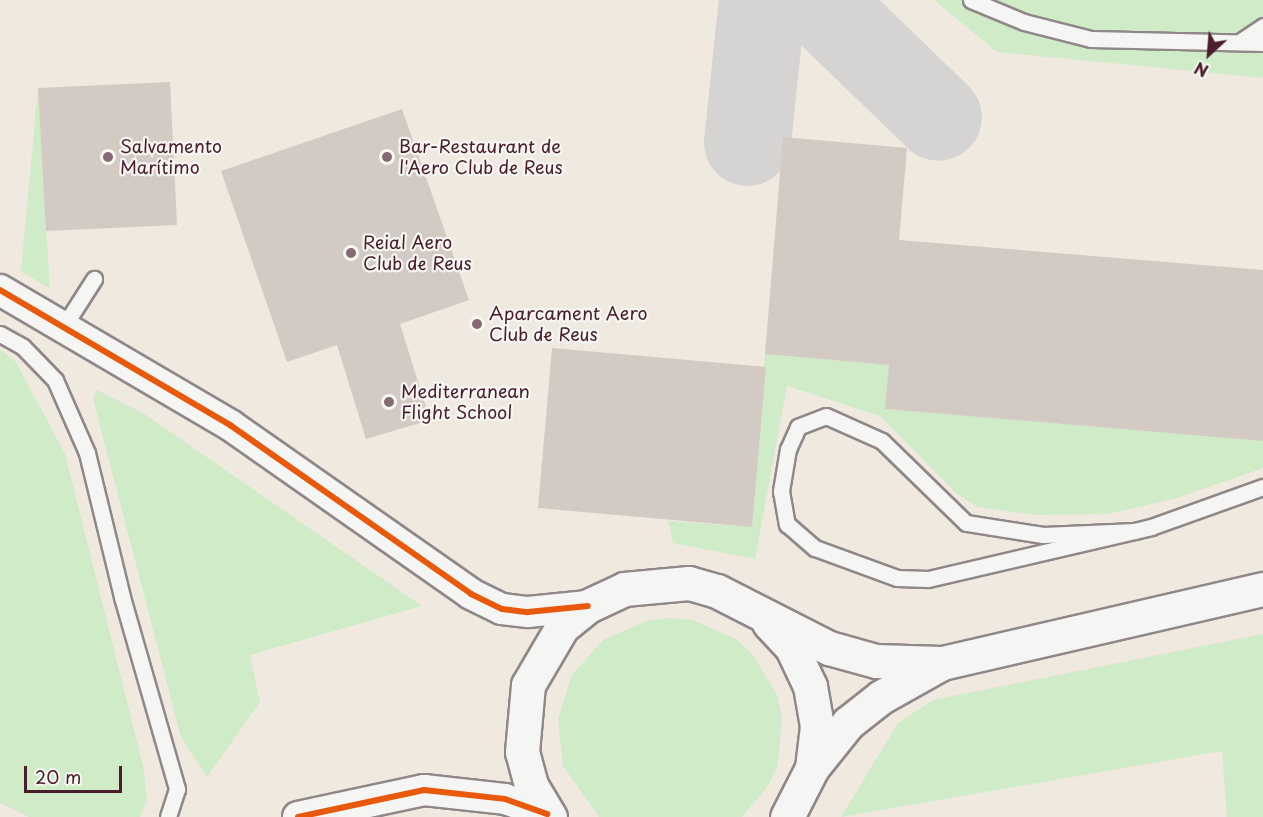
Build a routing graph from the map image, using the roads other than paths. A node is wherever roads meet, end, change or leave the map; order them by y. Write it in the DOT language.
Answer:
graph roads {
  1 [pos="971,0"];
  2 [pos="1263,26"];
  3 [pos="1238,43"];
  4 [pos="1263,43"];
  5 [pos="94,279"];
  6 [pos="0,290"];
  7 [pos="64,326"];
  8 [pos="0,334"];
  9 [pos="1263,487"];
  10 [pos="1135,531"];
  11 [pos="1263,589"];
  12 [pos="588,606"];
  13 [pos="764,617"];
  14 [pos="942,663"];
  15 [pos="812,768"];
  16 [pos="549,815"];
  17 [pos="168,817"];
  18 [pos="298,817"];
  19 [pos="788,817"];
  1 -- 3 [label="lane"];
  2 -- 3 [label="lane"];
  3 -- 4 [label="lane"];
  5 -- 7 [label="lane"];
  6 -- 7 [label="street"];
  7 -- 12 [label="street"];
  8 -- 17 [label="lane"];
  9 -- 10 [label="lane"];
  10 -- 10 [label="lane"];
  11 -- 14 [label="main road"];
  12 -- 13 [label="main road"];
  12 -- 16 [label="main road"];
  13 -- 14 [label="main road"];
  13 -- 15 [label="main road"];
  14 -- 15 [label="main road"];
  15 -- 19 [label="main road"];
  16 -- 18 [label="street"];
}
